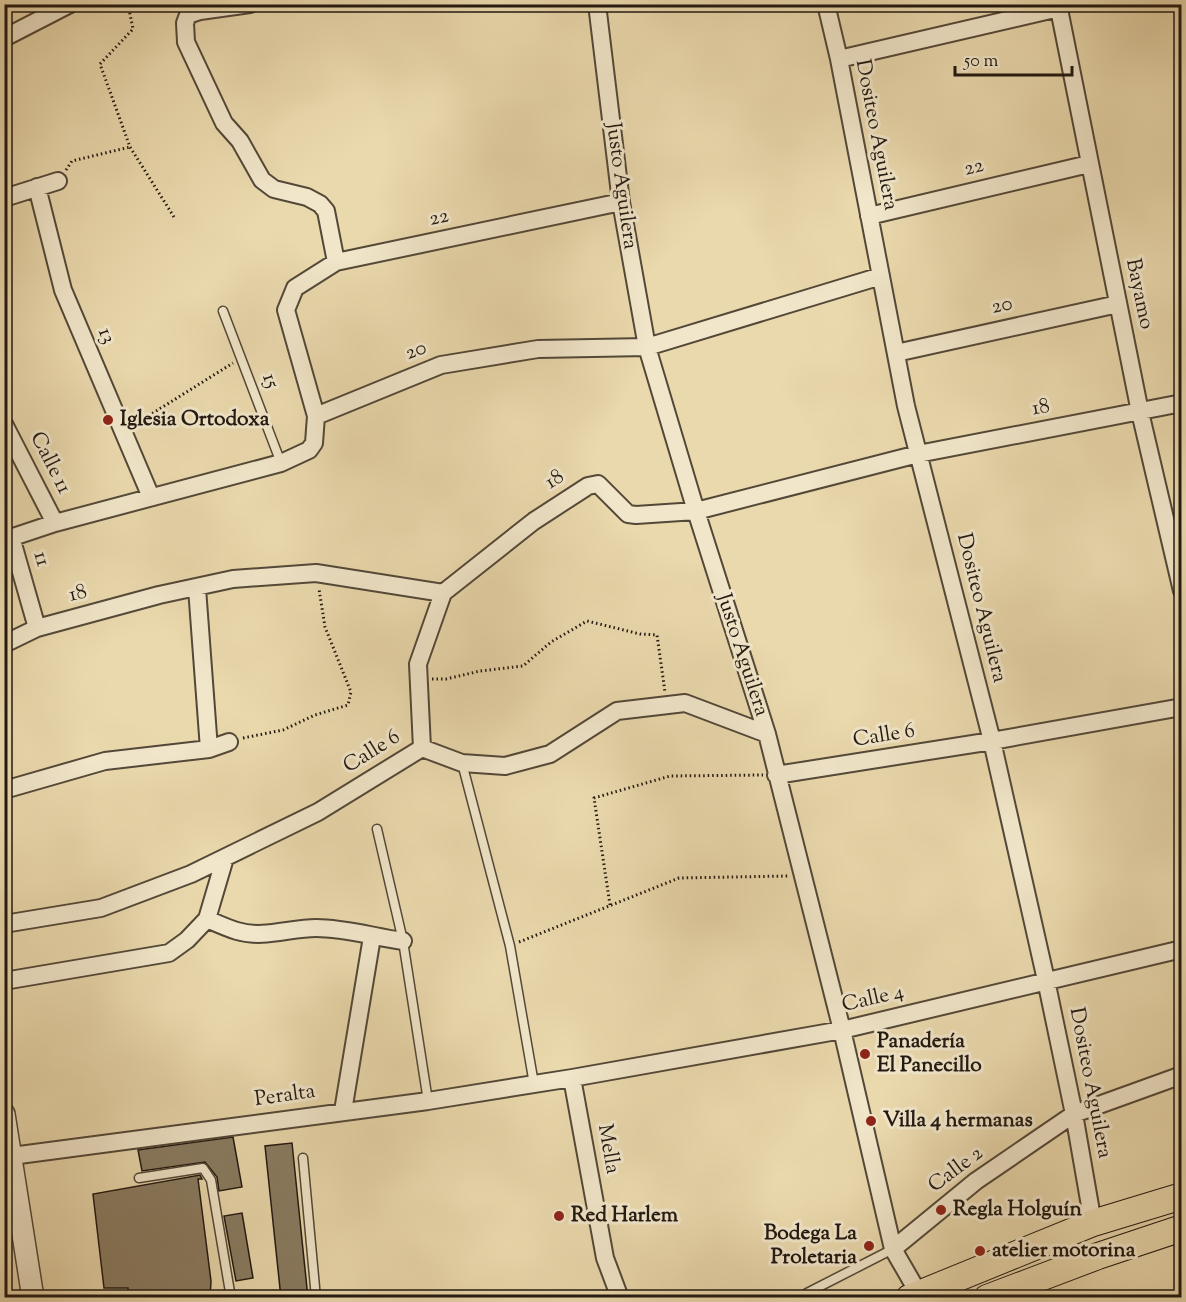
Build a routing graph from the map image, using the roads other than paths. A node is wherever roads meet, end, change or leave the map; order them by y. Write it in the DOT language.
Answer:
graph roads {
  1 [pos="70,4"];
  2 [pos="250,4"];
  3 [pos="597,4"];
  4 [pos="826,4"];
  5 [pos="1058,6"];
  6 [pos="4,38"];
  7 [pos="838,59"];
  8 [pos="1089,165"];
  9 [pos="58,181"];
  10 [pos="37,187"];
  11 [pos="4,198"];
  12 [pos="621,202"];
  13 [pos="869,216"];
  14 [pos="336,262"];
  15 [pos="881,276"];
  16 [pos="1118,304"];
  17 [pos="224,311"];
  18 [pos="647,346"];
  19 [pos="896,353"];
  20 [pos="1182,404"];
  21 [pos="1140,412"];
  22 [pos="316,416"];
  23 [pos="4,424"];
  24 [pos="918,454"];
  25 [pos="281,463"];
  26 [pos="151,497"];
  27 [pos="696,511"];
  28 [pos="55,523"];
  29 [pos="8,539"];
  30 [pos="197,588"];
  31 [pos="1182,591"];
  32 [pos="443,593"];
  33 [pos="38,628"];
  34 [pos="4,644"];
  35 [pos="1182,707"];
  36 [pos="767,734"];
  37 [pos="992,741"];
  38 [pos="230,742"];
  39 [pos="422,748"];
  40 [pos="209,749"];
  41 [pos="462,763"];
  42 [pos="776,775"];
  43 [pos="4,790"];
  44 [pos="377,829"];
  45 [pos="225,858"];
  46 [pos="207,919"];
  47 [pos="4,924"];
  48 [pos="372,937"];
  49 [pos="403,941"];
  50 [pos="1182,949"];
  51 [pos="1046,980"];
  52 [pos="4,981"];
  53 [pos="842,1030"];
  54 [pos="1182,1075"];
  55 [pos="572,1078"];
  56 [pos="534,1084"];
  57 [pos="428,1101"];
  58 [pos="343,1111"];
  59 [pos="4,1114"];
  60 [pos="1074,1114"];
  61 [pos="8,1157"];
  62 [pos="303,1158"];
  63 [pos="139,1178"];
  64 [pos="1182,1196"];
  65 [pos="1093,1223"];
  66 [pos="1182,1228"];
  67 [pos="893,1250"];
  68 [pos="807,1293"];
  69 [pos="916,1296"];
  70 [pos="33,1298"];
  71 [pos="231,1298"];
  72 [pos="316,1298"];
  73 [pos="620,1298"];
  74 [pos="987,1298"];
  1 -- 6 [label="street"];
  2 -- 14 [label="street"];
  3 -- 12 [label="street, Justo Aguilera"];
  4 -- 7 [label="street, Dositeo Aguilera"];
  5 -- 7 [label="street"];
  5 -- 8 [label="street, Bayamo"];
  7 -- 13 [label="street, Dositeo Aguilera"];
  8 -- 13 [label="street, 22"];
  8 -- 16 [label="street, Bayamo"];
  9 -- 10 [label="street"];
  10 -- 11 [label="street"];
  10 -- 26 [label="street, 13"];
  12 -- 14 [label="street, 22"];
  12 -- 18 [label="street, Justo Aguilera"];
  13 -- 15 [label="street, Dositeo Aguilera"];
  14 -- 22 [label="street, 22"];
  15 -- 18 [label="street, 20"];
  15 -- 19 [label="street, Dositeo Aguilera"];
  16 -- 19 [label="street, 20"];
  16 -- 21 [label="street, Bayamo"];
  17 -- 25 [label="lane, 15"];
  18 -- 22 [label="street, 20"];
  18 -- 27 [label="street, Justo Aguilera"];
  19 -- 24 [label="street, Dositeo Aguilera"];
  20 -- 21 [label="street, 18"];
  21 -- 24 [label="street, 18"];
  21 -- 31 [label="street, Bayamo"];
  22 -- 25 [label="street"];
  23 -- 28 [label="street, Calle 11"];
  24 -- 27 [label="street, 18"];
  24 -- 37 [label="street, Dositeo Aguilera"];
  25 -- 26 [label="street"];
  26 -- 28 [label="street"];
  27 -- 32 [label="street, 18"];
  27 -- 36 [label="street, Justo Aguilera"];
  28 -- 29 [label="street"];
  29 -- 33 [label="street, 11"];
  30 -- 32 [label="street, 18"];
  30 -- 33 [label="street, 18"];
  30 -- 40 [label="street"];
  32 -- 39 [label="street"];
  33 -- 34 [label="street, 18"];
  35 -- 37 [label="street, Calle 6"];
  36 -- 41 [label="street, Calle 6"];
  36 -- 42 [label="street, Justo Aguilera"];
  37 -- 42 [label="street, Calle 6"];
  37 -- 51 [label="street, Dositeo Aguilera"];
  38 -- 40 [label="street"];
  39 -- 41 [label="street, Calle 6"];
  39 -- 45 [label="street, Calle 6"];
  40 -- 43 [label="street"];
  41 -- 56 [label="lane"];
  42 -- 53 [label="street, Justo Aguilera"];
  44 -- 49 [label="lane"];
  45 -- 46 [label="street"];
  45 -- 47 [label="street, Calle 6"];
  46 -- 48 [label="street"];
  46 -- 52 [label="street"];
  48 -- 49 [label="street"];
  48 -- 58 [label="street"];
  49 -- 57 [label="lane"];
  50 -- 51 [label="street, Calle 4"];
  51 -- 53 [label="street, Calle 4"];
  51 -- 60 [label="street, Dositeo Aguilera"];
  53 -- 55 [label="street, Calle 4"];
  53 -- 67 [label="street, Justo Aguilera"];
  54 -- 60 [label="street, Calle 2"];
  55 -- 56 [label="street, Peralta"];
  55 -- 73 [label="street, Mella"];
  56 -- 57 [label="street, Peralta"];
  57 -- 58 [label="street, Peralta"];
  58 -- 61 [label="street, Peralta"];
  59 -- 61 [label="street"];
  60 -- 65 [label="street, Dositeo Aguilera"];
  60 -- 67 [label="street, Calle 2"];
  61 -- 70 [label="street"];
  62 -- 72 [label="lane"];
  63 -- 71 [label="lane"];
  64 -- 65 [label="main road"];
  65 -- 69 [label="main road"];
  66 -- 74 [label="main road"];
  67 -- 68 [label="lane"];
  67 -- 69 [label="street, Justo Aguilera"];
}
